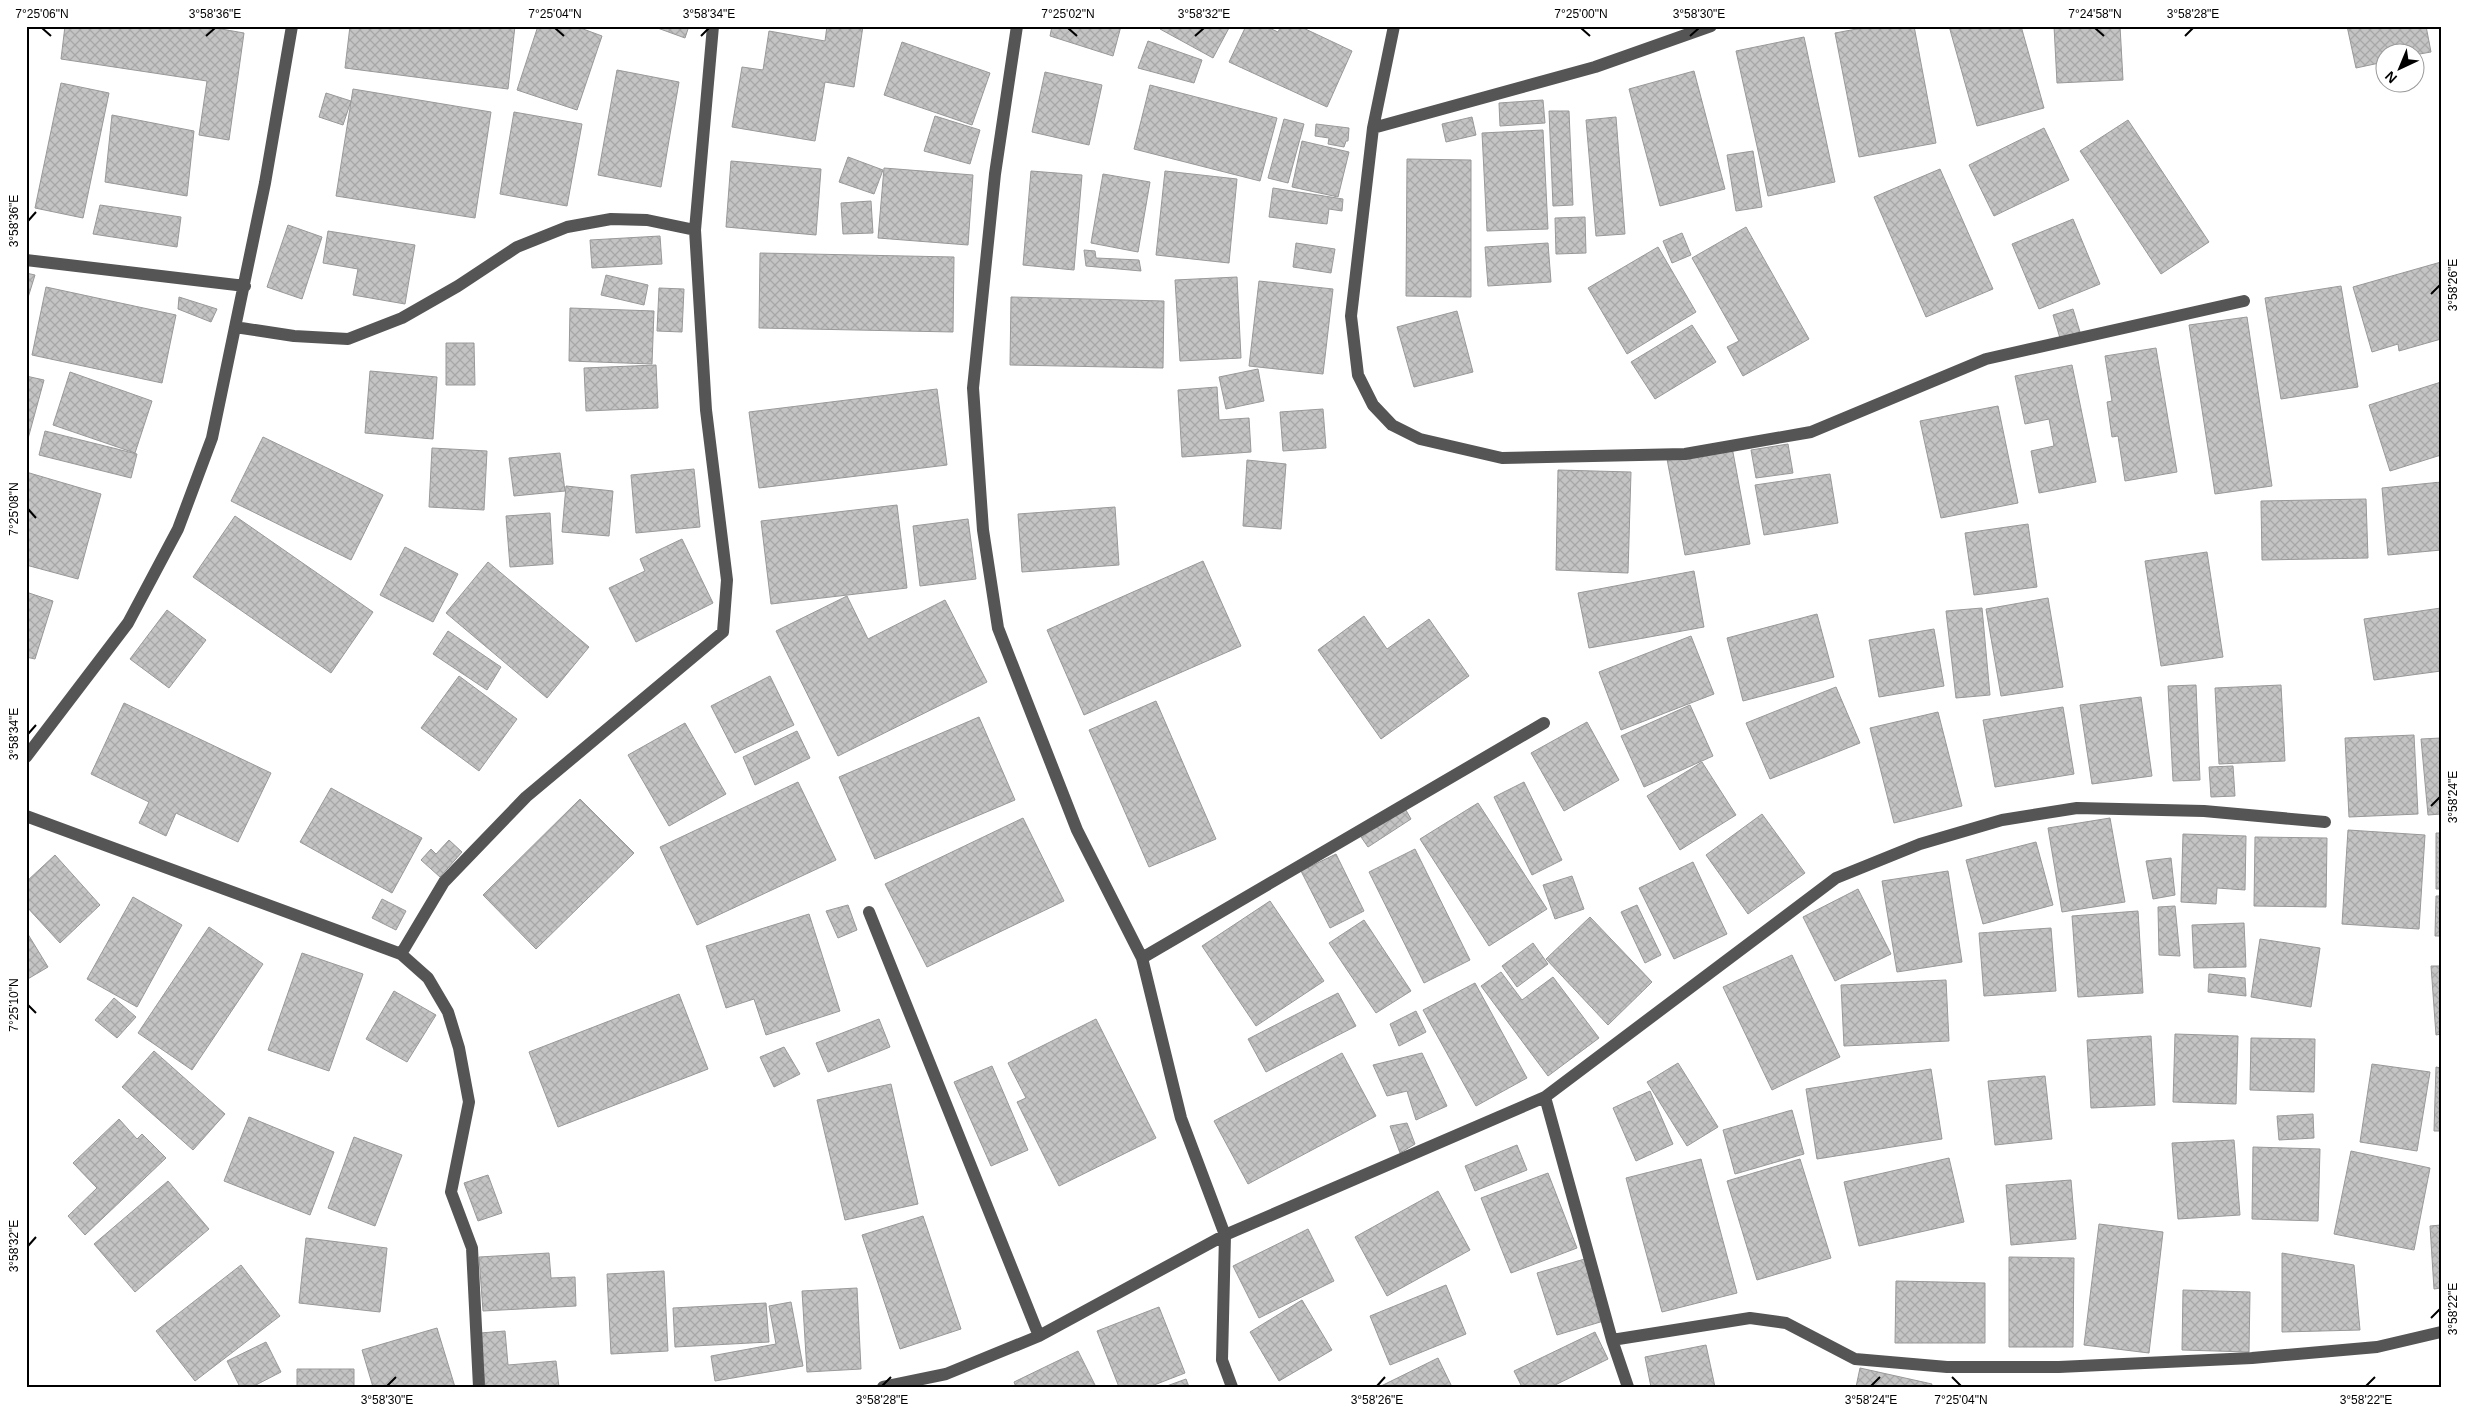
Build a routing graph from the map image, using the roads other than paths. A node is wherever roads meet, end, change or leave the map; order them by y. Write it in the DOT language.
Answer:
graph roads {
  1 [pos="292,26"];
  2 [pos="713,26"];
  3 [pos="1017,26"];
  4 [pos="1394,26"];
  5 [pos="1711,26"];
  6 [pos="1373,128"];
  7 [pos="695,230"];
  8 [pos="26,260"];
  9 [pos="245,286"];
  10 [pos="2244,301"];
  11 [pos="235,327"];
  12 [pos="1544,723"];
  13 [pos="26,757"];
  14 [pos="26,816"];
  15 [pos="2325,822"];
  16 [pos="869,912"];
  17 [pos="401,954"];
  18 [pos="1142,958"];
  19 [pos="1545,1097"];
  20 [pos="1225,1235"];
  21 [pos="2441,1332"];
  22 [pos="1039,1336"];
  23 [pos="1612,1340"];
  24 [pos="479,1387"];
  25 [pos="883,1387"];
  26 [pos="1232,1387"];
  27 [pos="1628,1387"];
  1 -- 9 [label="street"];
  2 -- 7 [label="street"];
  3 -- 18 [label="street"];
  4 -- 6 [label="street"];
  5 -- 6 [label="street"];
  6 -- 10 [label="street"];
  7 -- 11 [label="street"];
  7 -- 17 [label="street"];
  8 -- 9 [label="street"];
  9 -- 11 [label="street"];
  11 -- 13 [label="street"];
  12 -- 18 [label="street"];
  14 -- 17 [label="street"];
  15 -- 19 [label="street"];
  16 -- 22 [label="street"];
  17 -- 24 [label="street"];
  18 -- 20 [label="street"];
  19 -- 20 [label="street"];
  19 -- 23 [label="street"];
  20 -- 22 [label="street"];
  20 -- 26 [label="street"];
  21 -- 23 [label="street"];
  22 -- 25 [label="street"];
  23 -- 27 [label="street"];
}
